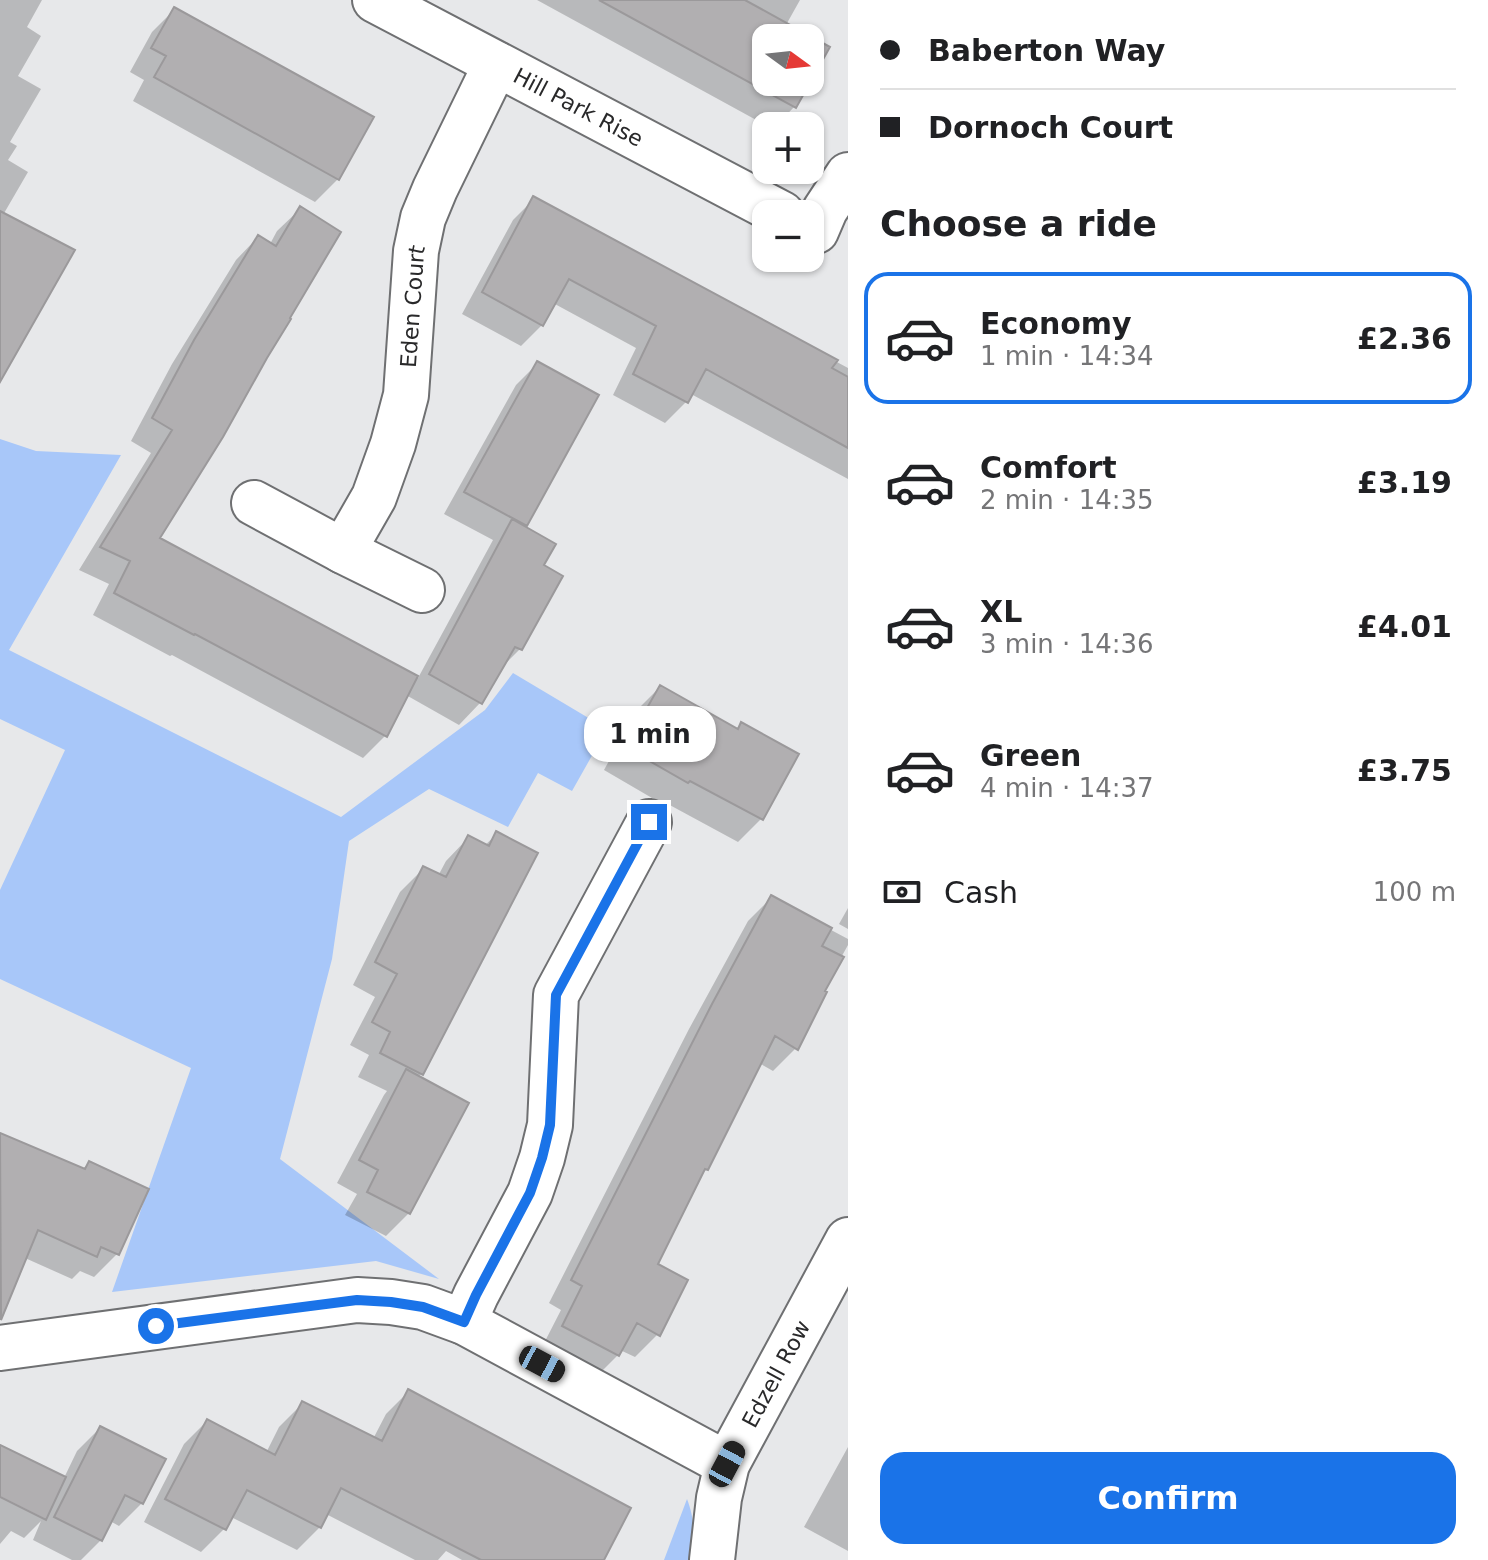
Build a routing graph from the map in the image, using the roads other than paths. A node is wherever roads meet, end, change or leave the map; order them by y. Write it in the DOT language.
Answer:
graph roads {
  1 [pos="375,0"];
  2 [pos="496,64"];
  3 [pos="848,175"];
  4 [pos="755,200"];
  5 [pos="824,212"];
  6 [pos="254,503"];
  7 [pos="343,551"];
  8 [pos="422,590"];
  9 [pos="649,822"];
  10 [pos="848,1240"];
  11 [pos="464,1322"];
  12 [pos="0,1348"];
  13 [pos="727,1464"];
  14 [pos="712,1560"];
  1 -- 2 [label="street, Hill Park Rise"];
  2 -- 4 [label="street, Hill Park Rise"];
  2 -- 7 [label="street, Eden Court"];
  3 -- 5 [label="street"];
  6 -- 7 [label="street"];
  7 -- 8 [label="street"];
  9 -- 11 [label="street"];
  10 -- 13 [label="street, Edzell Row"];
  11 -- 12 [label="street"];
  11 -- 13 [label="street"];
  13 -- 14 [label="street, Edzell Row"];
}
